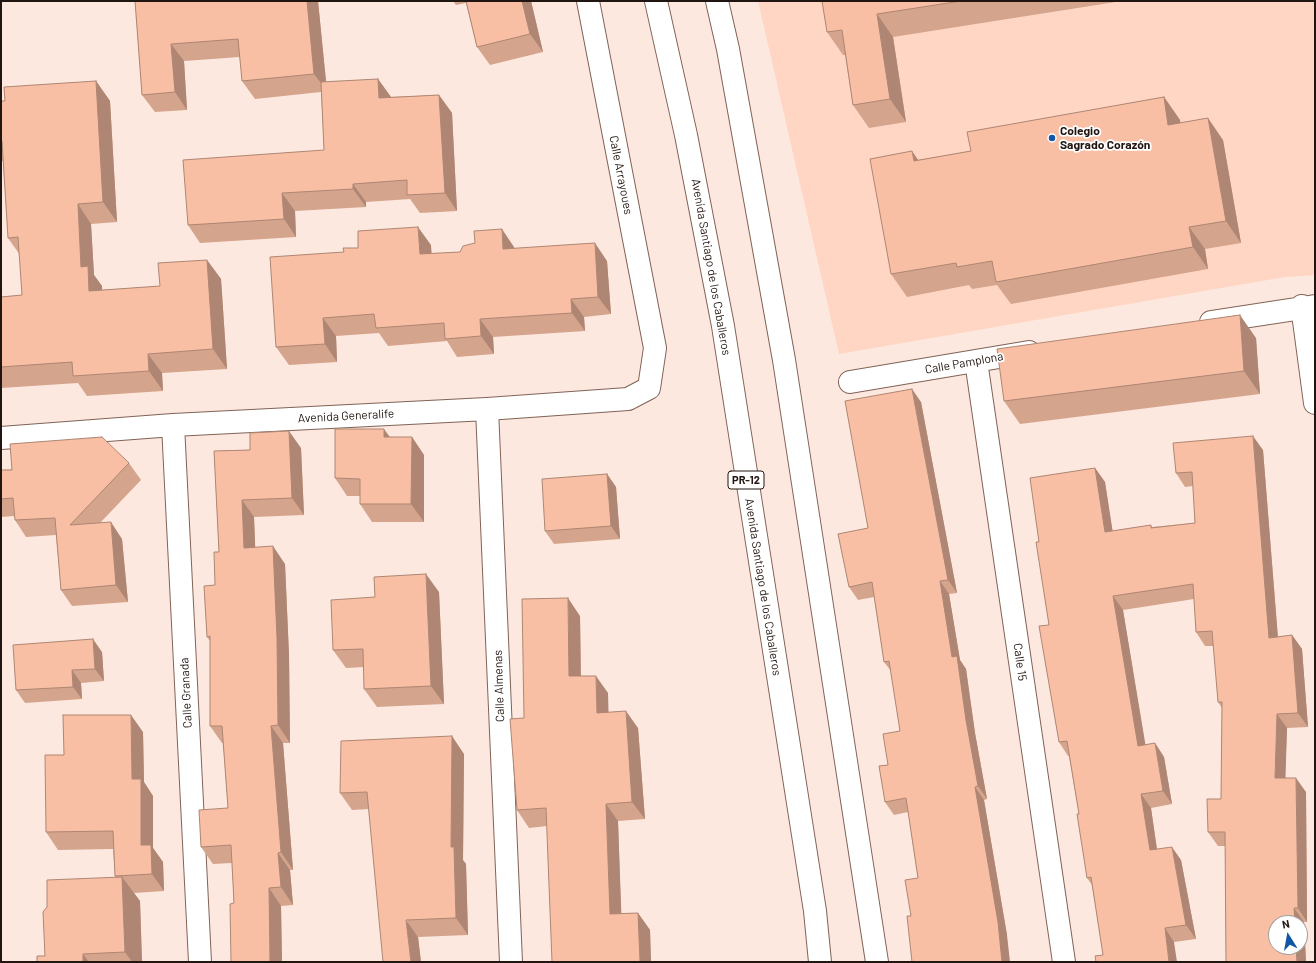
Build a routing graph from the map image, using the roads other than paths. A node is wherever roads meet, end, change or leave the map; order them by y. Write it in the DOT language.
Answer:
graph roads {
  1 [pos="588,1"];
  2 [pos="656,1"];
  3 [pos="717,1"];
  4 [pos="1308,306"];
  5 [pos="1193,325"];
  6 [pos="655,348"];
  7 [pos="1046,349"];
  8 [pos="976,361"];
  9 [pos="850,382"];
  10 [pos="1315,403"];
  11 [pos="487,409"];
  12 [pos="173,425"];
  13 [pos="1,438"];
  14 [pos="200,962"];
  15 [pos="511,962"];
  16 [pos="820,962"];
  17 [pos="877,962"];
  18 [pos="1064,962"];
  1 -- 6 [label="main road, Calle Arrayoues"];
  2 -- 16 [label="main road, Avenida Santiago de los Caballeros / PR-12"];
  3 -- 17 [label="main road"];
  4 -- 5 [label="main road"];
  4 -- 10 [label="main road"];
  6 -- 11 [label="main road, Avenida Generalife"];
  7 -- 8 [label="main road, Calle Pamplona"];
  8 -- 9 [label="main road, Calle Pamplona"];
  8 -- 18 [label="main road, Calle 15"];
  11 -- 12 [label="main road, Avenida Generalife"];
  11 -- 15 [label="main road, Calle Almenas"];
  12 -- 13 [label="main road, Avenida Generalife"];
  12 -- 14 [label="main road, Calle Granada"];
}
